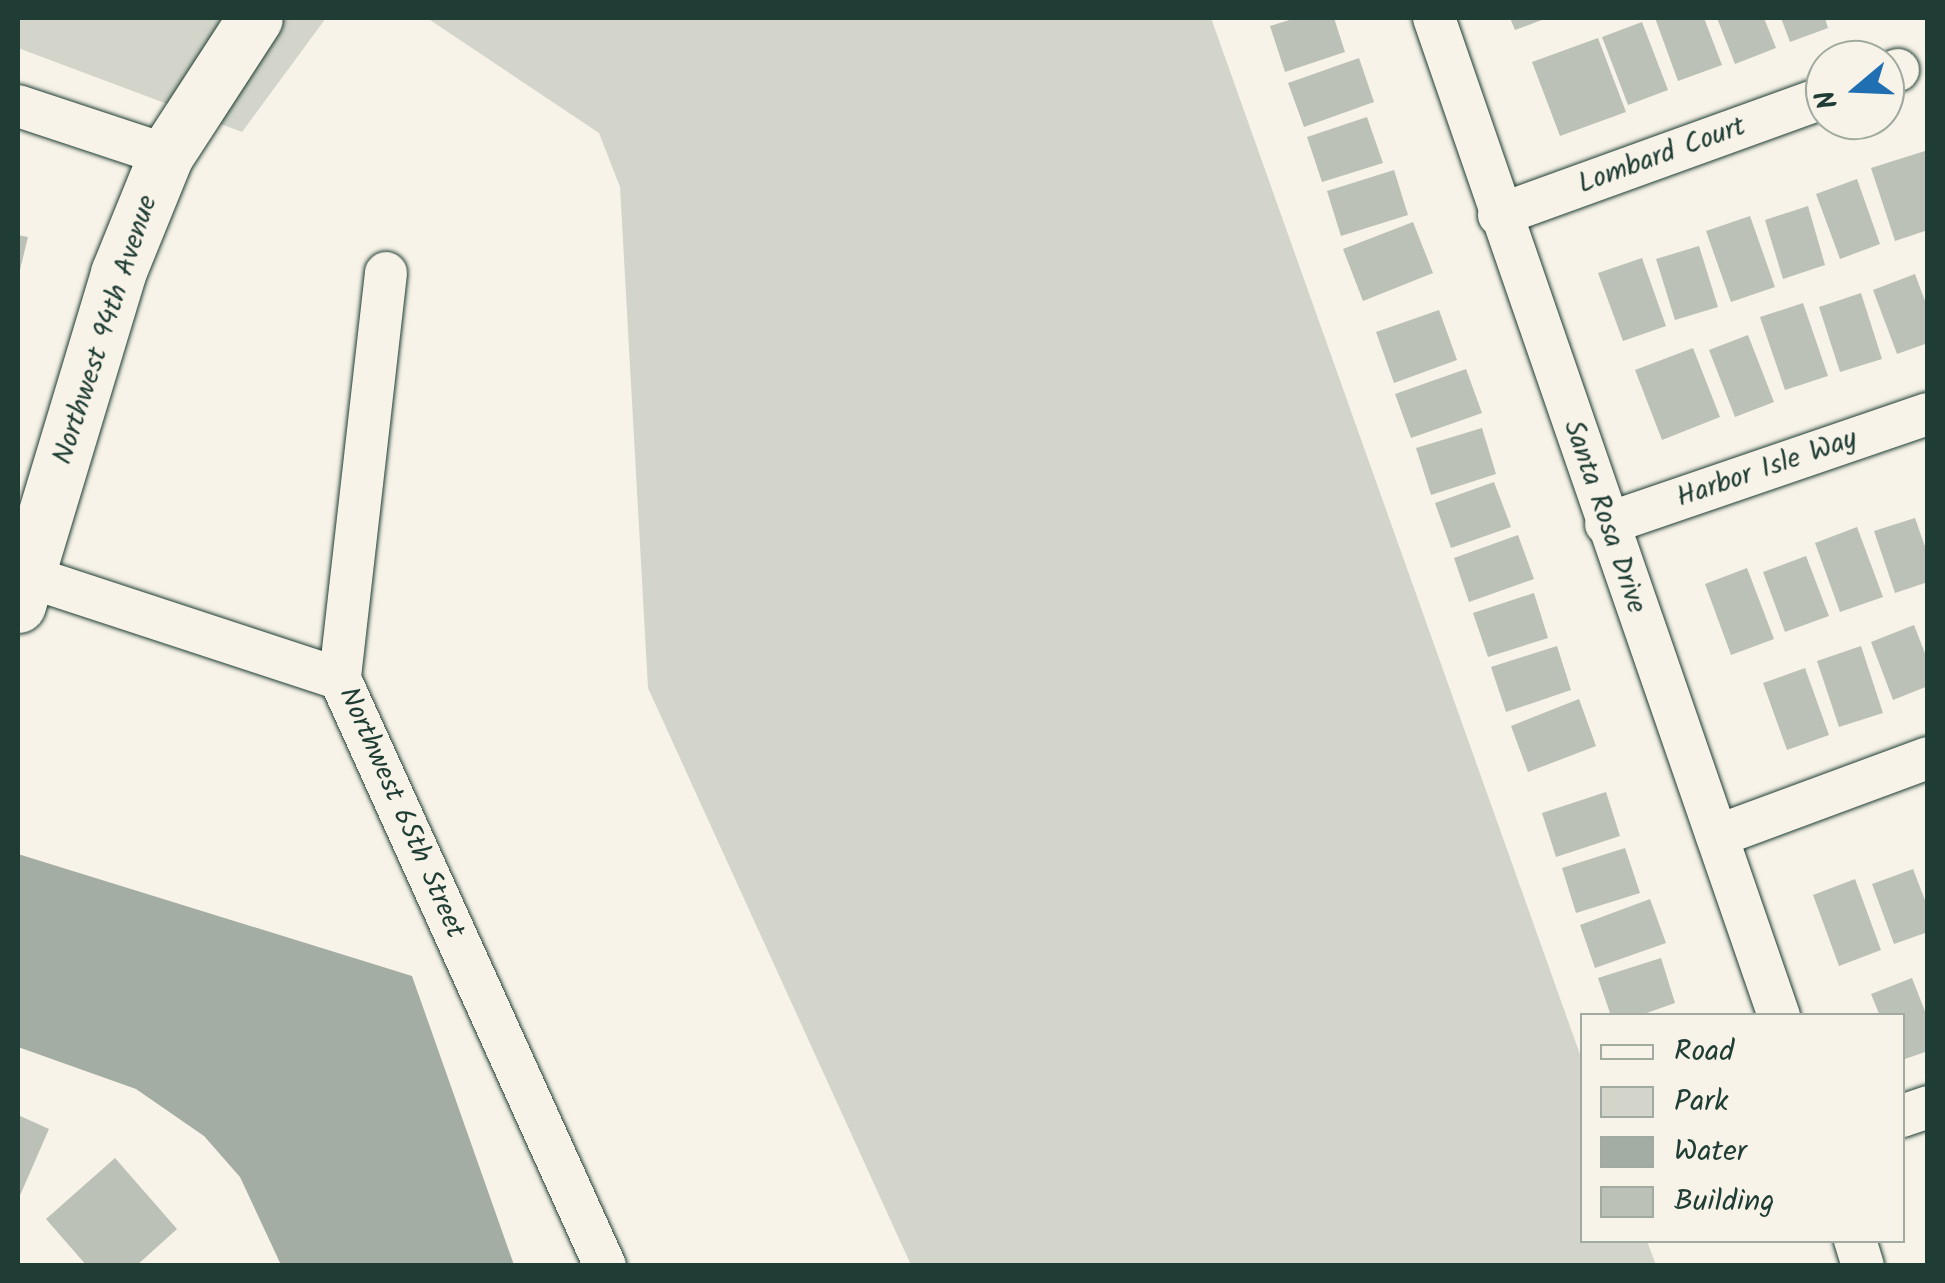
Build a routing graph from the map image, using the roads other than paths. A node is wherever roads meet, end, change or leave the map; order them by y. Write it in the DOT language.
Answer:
graph roads {
  1 [pos="255,18"];
  2 [pos="1434,18"];
  3 [pos="1805,104"];
  4 [pos="18,106"];
  5 [pos="166,155"];
  6 [pos="1500,215"];
  7 [pos="386,273"];
  8 [pos="1928,414"];
  9 [pos="1606,524"];
  10 [pos="22,590"];
  11 [pos="340,679"];
  12 [pos="1928,758"];
  13 [pos="1717,836"];
  14 [pos="1777,1013"];
  15 [pos="605,1266"];
  1 -- 5 [label="street, Northwest 94th Avenue"];
  2 -- 6 [label="street, Santa Rosa Drive"];
  3 -- 6 [label="street, Lombard Court"];
  4 -- 5 [label="street"];
  5 -- 10 [label="street, Northwest 94th Avenue"];
  6 -- 9 [label="street, Santa Rosa Drive"];
  7 -- 11 [label="street, Northwest 65th Street"];
  8 -- 9 [label="street, Harbor Isle Way"];
  9 -- 13 [label="street, Santa Rosa Drive"];
  10 -- 11 [label="street"];
  11 -- 15 [label="street, Northwest 65th Street"];
  12 -- 13 [label="street"];
  13 -- 14 [label="street, Santa Rosa Drive"];
}
